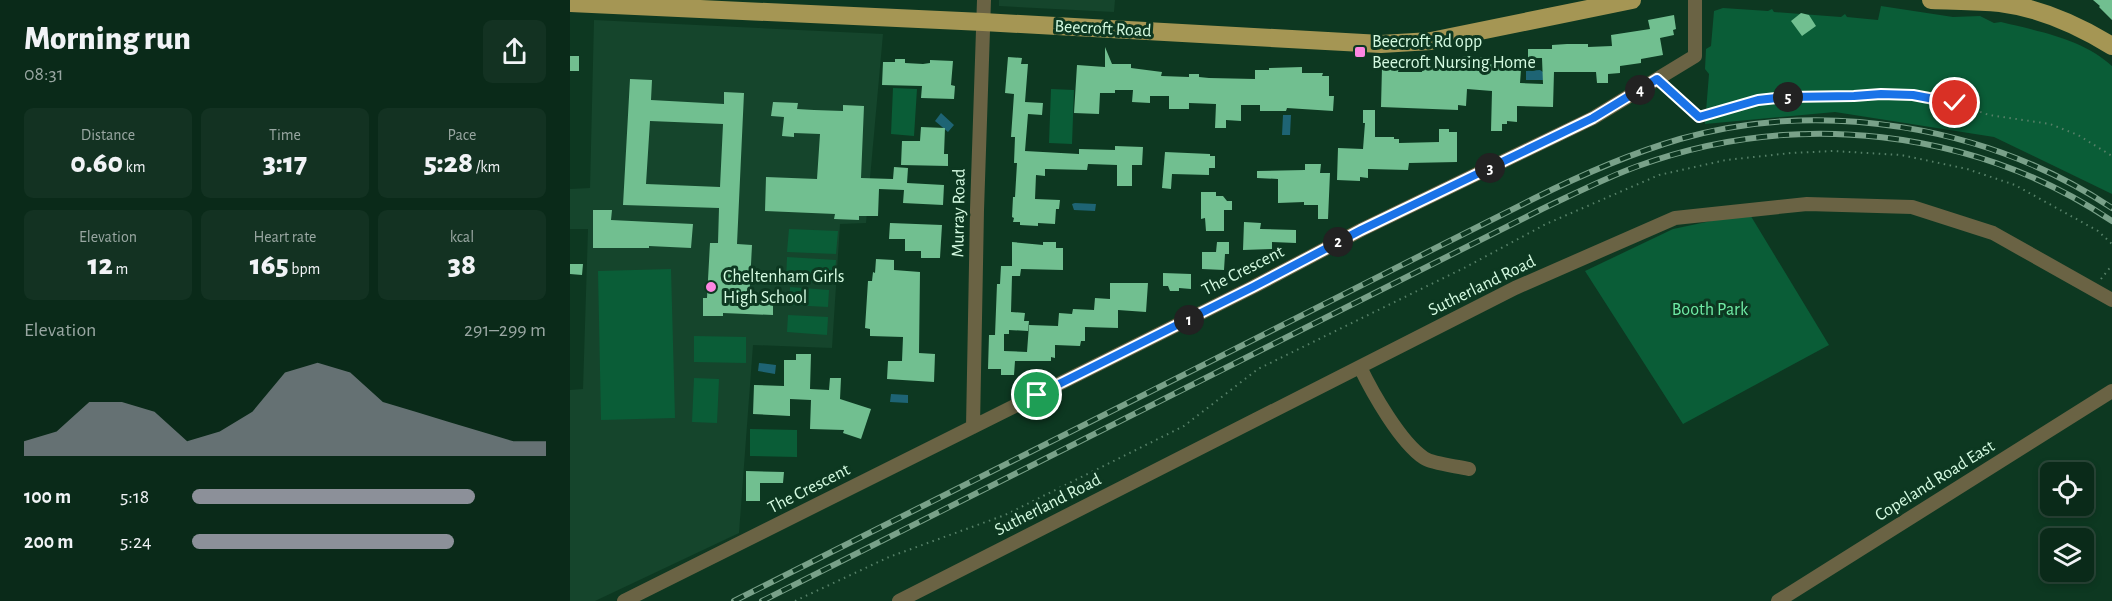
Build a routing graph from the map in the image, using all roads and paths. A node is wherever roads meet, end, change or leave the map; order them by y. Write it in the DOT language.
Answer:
graph roads {
  1 [pos="984,0"];
  2 [pos="1632,0"];
  3 [pos="1695,0"];
  4 [pos="1931,0"];
  5 [pos="2002,2"];
  6 [pos="570,3"];
  7 [pos="620,3"];
  8 [pos="983,22"];
  9 [pos="2111,44"];
  10 [pos="1657,79"];
  11 [pos="2112,156"];
  12 [pos="2112,265"];
  13 [pos="2094,289"];
  14 [pos="2112,300"];
  15 [pos="1360,367"];
  16 [pos="2112,392"];
  17 [pos="973,427"];
  18 [pos="1468,469"];
  19 [pos="624,601"];
  20 [pos="899,601"];
  21 [pos="1778,601"];
  1 -- 8 [label="street, Murray Road"];
  2 -- 8 [label="main road, Beecroft Road"];
  3 -- 10 [label="street, The Crescent"];
  4 -- 5 [label="main road"];
  5 -- 9 [label="main road"];
  6 -- 7 [label="main road, Beecroft Road"];
  7 -- 8 [label="main road, Beecroft Road"];
  8 -- 17 [label="street, Murray Road"];
  10 -- 11 [label="path"];
  10 -- 17 [label="street, The Crescent"];
  12 -- 13 [label="path"];
  13 -- 14 [label="street, Sutherland Road"];
  13 -- 15 [label="street, Sutherland Road"];
  15 -- 18 [label="street"];
  15 -- 20 [label="street, Sutherland Road"];
  16 -- 21 [label="street, Copeland Road East"];
  17 -- 19 [label="street, The Crescent"];
}
